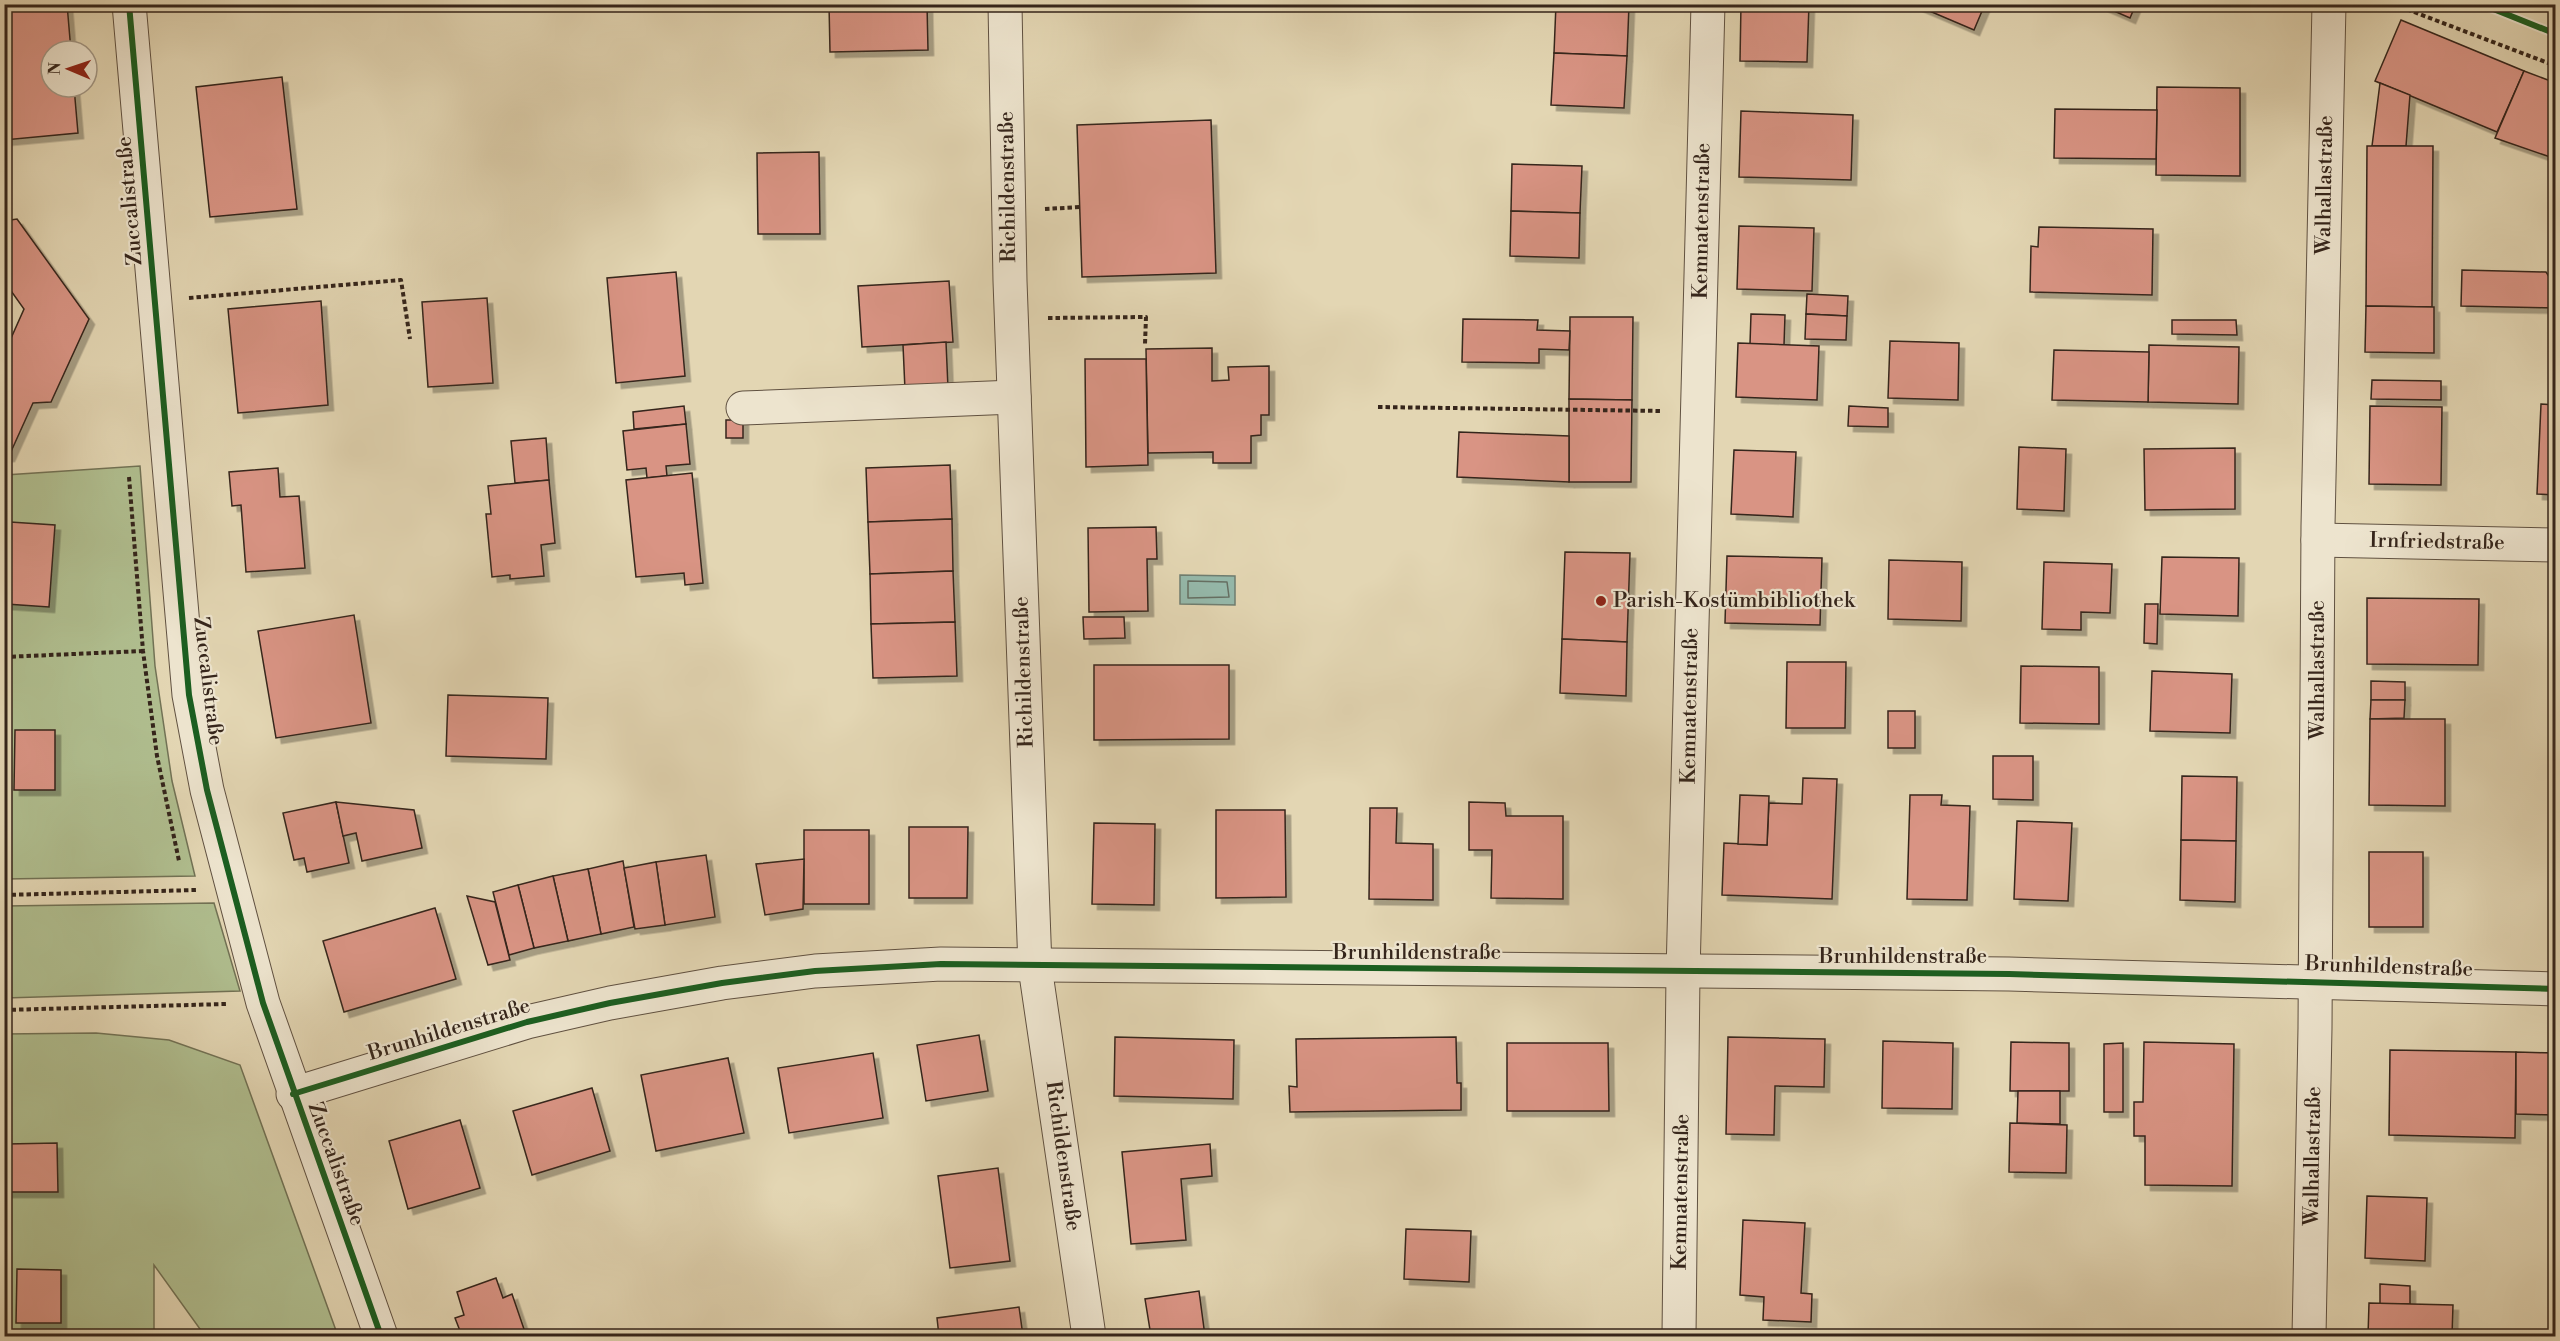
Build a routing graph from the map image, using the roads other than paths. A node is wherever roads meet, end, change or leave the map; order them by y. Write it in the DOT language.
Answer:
graph roads {
  1 [pos="129,4"];
  2 [pos="1005,4"];
  3 [pos="1708,4"];
  4 [pos="2329,4"];
  5 [pos="1014,397"];
  6 [pos="743,408"];
  7 [pos="2318,540"];
  8 [pos="2556,545"];
  9 [pos="1035,967"];
  10 [pos="1683,973"];
  11 [pos="2316,982"];
  12 [pos="2556,989"];
  13 [pos="293,1094"];
  14 [pos="381,1336"];
  15 [pos="1089,1336"];
  16 [pos="1679,1336"];
  17 [pos="2309,1336"];
  1 -- 13 [label="street, Zuccalistraße"];
  2 -- 5 [label="street, Richildenstraße"];
  3 -- 10 [label="street, Kemnatenstraße"];
  4 -- 7 [label="street, Walhallastraße"];
  5 -- 6 [label="street"];
  5 -- 9 [label="street, Richildenstraße"];
  7 -- 8 [label="street, Irnfriedstraße"];
  7 -- 11 [label="street, Walhallastraße"];
  9 -- 10 [label="street, Brunhildenstraße"];
  9 -- 13 [label="street, Brunhildenstraße"];
  9 -- 15 [label="street, Richildenstraße"];
  10 -- 11 [label="street, Brunhildenstraße"];
  10 -- 16 [label="street, Kemnatenstraße"];
  11 -- 12 [label="street, Brunhildenstraße"];
  11 -- 17 [label="street, Walhallastraße"];
  13 -- 14 [label="street, Zuccalistraße"];
}
